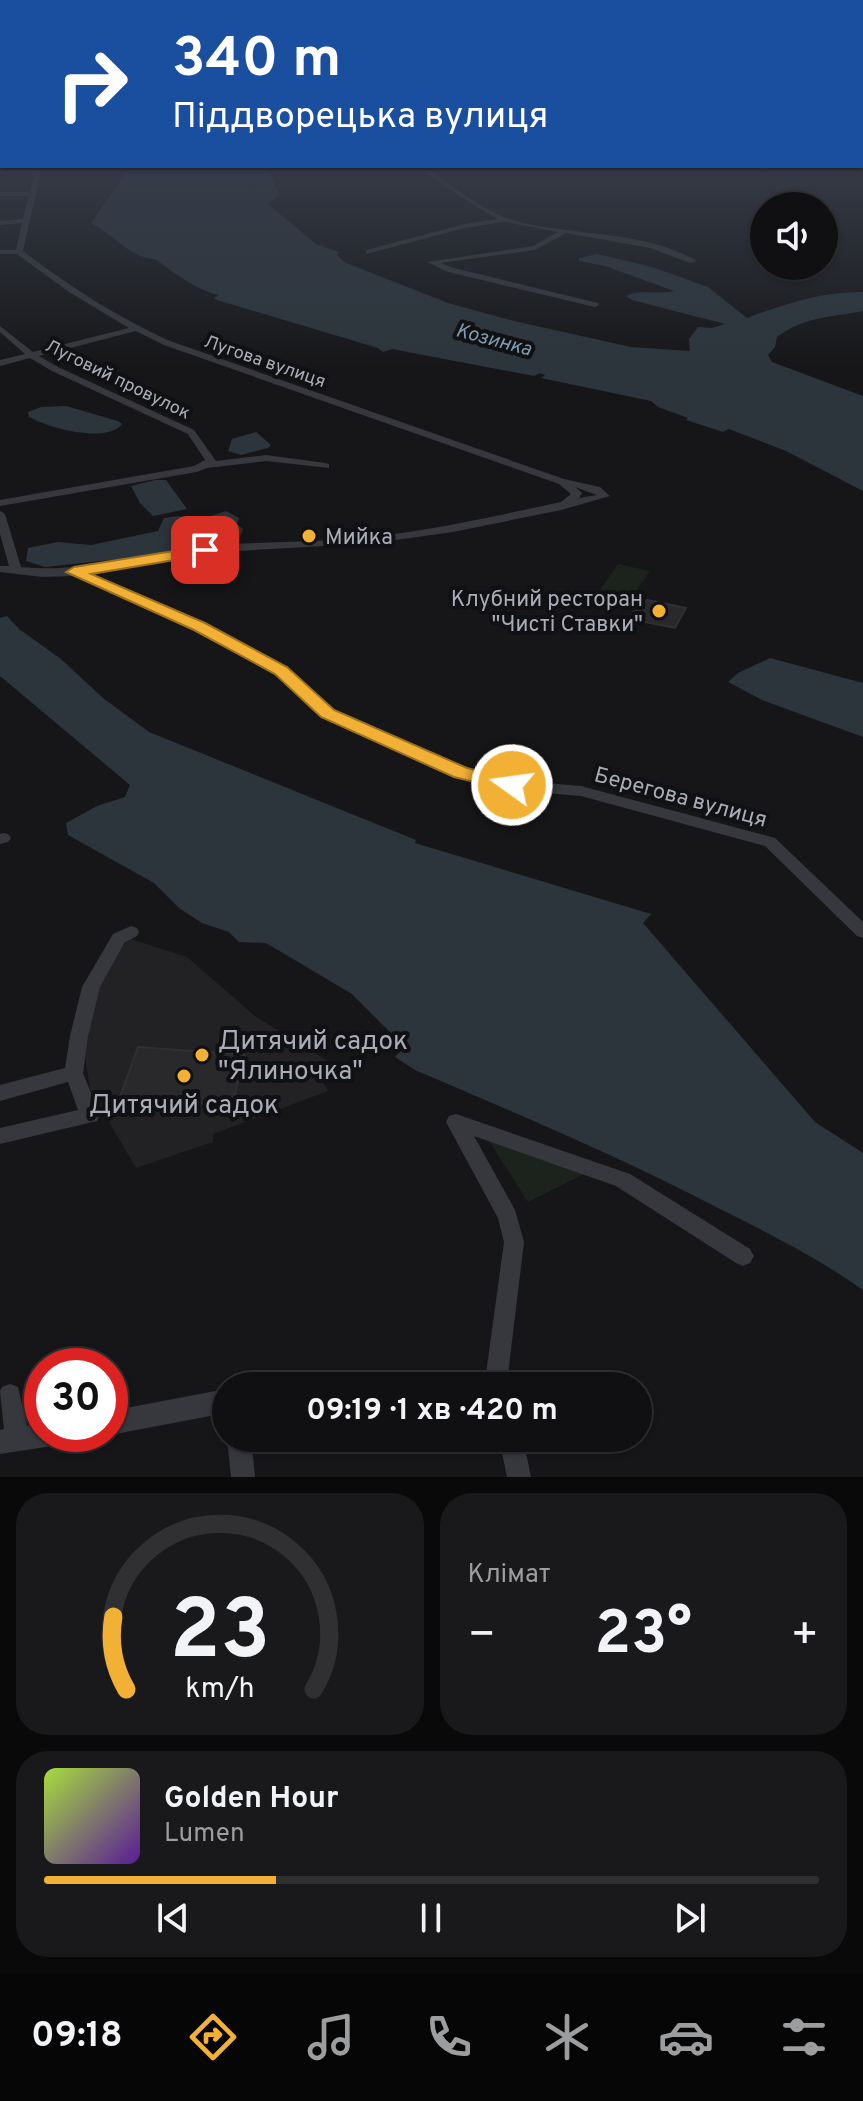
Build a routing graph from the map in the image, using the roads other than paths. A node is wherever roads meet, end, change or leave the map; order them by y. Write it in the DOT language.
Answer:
graph roads {
  1 [pos="23,230"];
  2 [pos="451,230"];
  3 [pos="559,230"];
  4 [pos="565,231"];
  5 [pos="0,252"];
  6 [pos="19,252"];
  7 [pos="369,252"];
  8 [pos="693,261"];
  9 [pos="595,305"];
  10 [pos="0,328"];
  11 [pos="135,329"];
  12 [pos="31,355"];
  13 [pos="0,363"];
  14 [pos="208,465"];
  15 [pos="325,466"];
  16 [pos="556,479"];
  17 [pos="0,503"];
  18 [pos="561,507"];
  19 [pos="0,514"];
  20 [pos="0,569"];
  21 [pos="16,571"];
  22 [pos="74,572"];
  23 [pos="131,932"];
  24 [pos="863,932"];
  25 [pos="74,1073"];
  26 [pos="0,1093"];
  27 [pos="0,1136"];
  28 [pos="743,1256"];
  29 [pos="497,1372"];
  30 [pos="10,1395"];
  31 [pos="212,1404"];
  32 [pos="128,1420"];
  33 [pos="9,1440"];
  34 [pos="240,1452"];
  35 [pos="514,1452"];
  36 [pos="243,1477"];
  37 [pos="519,1477"];
  1 -- 6 [label="street"];
  2 -- 7 [label="street"];
  3 -- 4 [label="street"];
  4 -- 8 [label="street"];
  4 -- 9 [label="street"];
  5 -- 6 [label="street"];
  6 -- 11 [label="street, Лугова вулиця"];
  10 -- 12 [label="street, Луговий провулок"];
  11 -- 12 [label="street"];
  11 -- 16 [label="street, Лугова вулиця"];
  12 -- 13 [label="street"];
  12 -- 14 [label="street, Луговий провулок"];
  14 -- 15 [label="street"];
  14 -- 17 [label="street"];
  16 -- 18 [label="street"];
  16 -- 18 [label="street, Лугова вулиця"];
  18 -- 22 [label="street"];
  19 -- 21 [label="street"];
  20 -- 21 [label="street"];
  21 -- 22 [label="street"];
  22 -- 24 [label="street, Берегова вулиця"];
  23 -- 25 [label="street"];
  25 -- 26 [label="street"];
  25 -- 27 [label="street"];
  28 -- 29 [label="street"];
  30 -- 33 [label="street"];
  31 -- 32 [label="street"];
  34 -- 36 [label="street"];
  35 -- 37 [label="street"];
}
